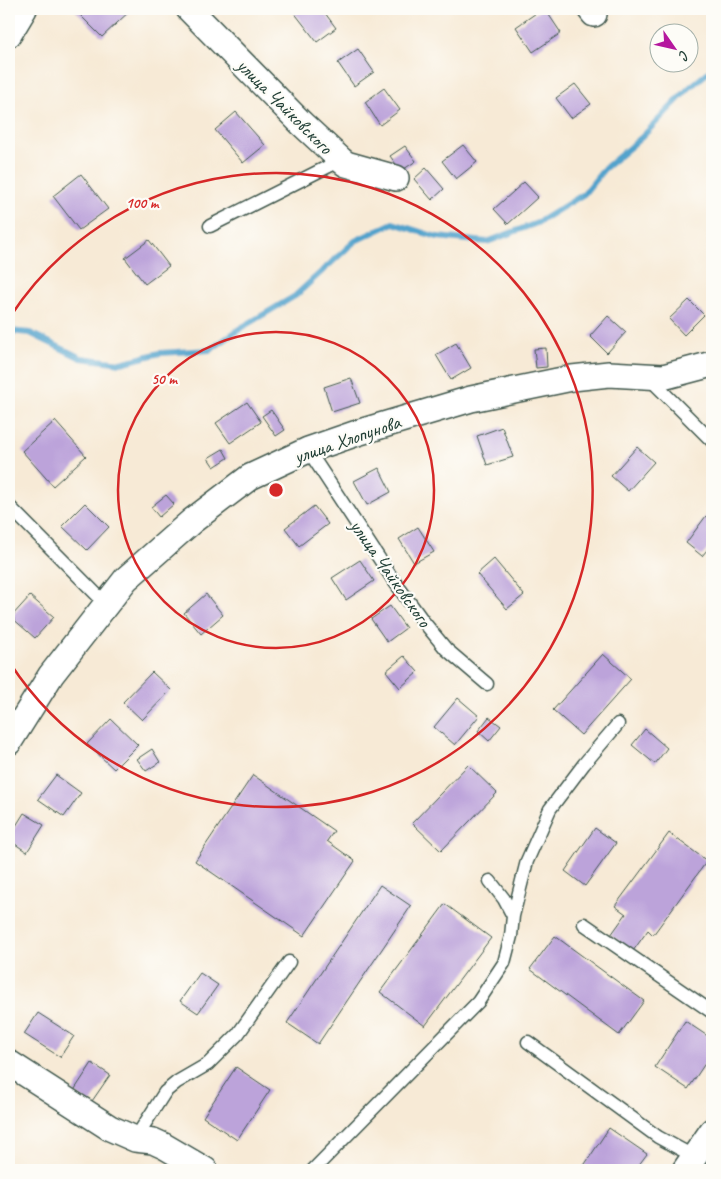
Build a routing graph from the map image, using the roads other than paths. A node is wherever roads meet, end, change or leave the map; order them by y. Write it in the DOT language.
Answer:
graph roads {
  1 [pos="24,9"];
  2 [pos="189,9"];
  3 [pos="9,34"];
  4 [pos="340,160"];
  5 [pos="396,178"];
  6 [pos="210,226"];
  7 [pos="712,364"];
  8 [pos="648,377"];
  9 [pos="712,441"];
  10 [pos="308,450"];
  11 [pos="9,506"];
  12 [pos="106,604"];
  13 [pos="487,684"];
  14 [pos="618,724"];
  15 [pos="9,742"];
  16 [pos="490,881"];
  17 [pos="513,916"];
  18 [pos="584,924"];
  19 [pos="289,962"];
  20 [pos="712,1012"];
  21 [pos="528,1042"];
  22 [pos="9,1063"];
  23 [pos="712,1131"];
  24 [pos="135,1139"];
  25 [pos="697,1165"];
  26 [pos="205,1170"];
  27 [pos="313,1170"];
  1 -- 3 [label="street"];
  2 -- 4 [label="street, улица Чайковского"];
  4 -- 5 [label="street, улица Чайковского"];
  4 -- 6 [label="lane"];
  7 -- 8 [label="street, улица Хлопунова"];
  8 -- 9 [label="lane"];
  8 -- 10 [label="street, улица Хлопунова"];
  10 -- 12 [label="street, улица Хлопунова"];
  10 -- 13 [label="lane, улица Чайковского"];
  11 -- 12 [label="lane"];
  12 -- 15 [label="street, улица Хлопунова"];
  14 -- 17 [label="lane"];
  16 -- 17 [label="lane"];
  17 -- 27 [label="lane"];
  18 -- 20 [label="lane"];
  19 -- 24 [label="lane"];
  21 -- 25 [label="lane"];
  22 -- 24 [label="street"];
  23 -- 25 [label="street"];
  24 -- 26 [label="street"];
}
